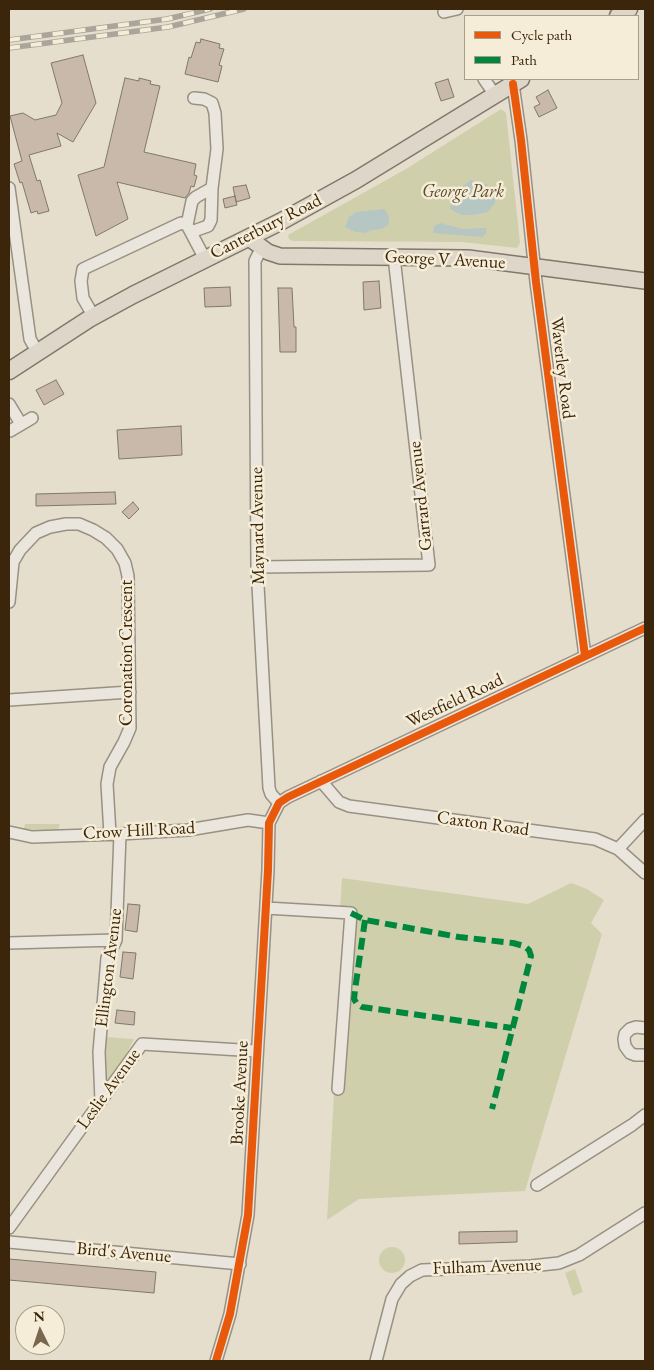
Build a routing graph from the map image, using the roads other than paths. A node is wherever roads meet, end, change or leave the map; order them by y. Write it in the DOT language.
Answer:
graph roads {
  1 [pos="458,9"];
  2 [pos="444,12"];
  3 [pos="485,80"];
  4 [pos="517,81"];
  5 [pos="495,95"];
  6 [pos="194,98"];
  7 [pos="9,188"];
  8 [pos="212,188"];
  9 [pos="189,229"];
  10 [pos="255,243"];
  11 [pos="394,257"];
  12 [pos="205,259"];
  13 [pos="535,267"];
  14 [pos="645,281"];
  15 [pos="94,317"];
  16 [pos="38,353"];
  17 [pos="9,371"];
  18 [pos="9,404"];
  19 [pos="32,418"];
  20 [pos="21,424"];
  21 [pos="10,432"];
  22 [pos="257,567"];
  23 [pos="9,602"];
  24 [pos="645,628"];
  25 [pos="585,656"];
  26 [pos="130,692"];
  27 [pos="9,700"];
  28 [pos="321,782"];
  29 [pos="279,803"];
  30 [pos="645,820"];
  31 [pos="269,823"];
  32 [pos="9,832"];
  33 [pos="115,834"];
  34 [pos="618,850"];
  35 [pos="645,873"];
  36 [pos="266,908"];
  37 [pos="116,940"];
  38 [pos="9,943"];
  39 [pos="645,1028"];
  40 [pos="257,1051"];
  41 [pos="645,1055"];
  42 [pos="338,1089"];
  43 [pos="101,1101"];
  44 [pos="645,1115"];
  45 [pos="537,1185"];
  46 [pos="645,1213"];
  47 [pos="9,1228"];
  48 [pos="9,1242"];
  49 [pos="240,1264"];
  50 [pos="216,1361"];
  51 [pos="376,1361"];
  1 -- 2 [label="street"];
  3 -- 5 [label="street"];
  4 -- 5 [label="highway, Canterbury Road"];
  4 -- 13 [label="street, Waverley Road"];
  5 -- 10 [label="highway, Canterbury Road"];
  6 -- 8 [label="street"];
  7 -- 16 [label="street"];
  8 -- 9 [label="street"];
  8 -- 9 [label="street"];
  9 -- 12 [label="street"];
  9 -- 15 [label="street"];
  10 -- 11 [label="main road, George V Avenue"];
  10 -- 12 [label="highway, Canterbury Road"];
  10 -- 22 [label="street, Maynard Avenue"];
  11 -- 13 [label="main road, George V Avenue"];
  11 -- 22 [label="street, Garrard Avenue"];
  12 -- 15 [label="highway, Canterbury Road"];
  13 -- 14 [label="main road, George V Avenue"];
  13 -- 25 [label="street, Waverley Road"];
  15 -- 16 [label="highway, Canterbury Road"];
  16 -- 17 [label="highway, Canterbury Road"];
  18 -- 20 [label="street"];
  19 -- 20 [label="street"];
  20 -- 21 [label="street"];
  22 -- 29 [label="street, Maynard Avenue"];
  23 -- 26 [label="street, Coronation Crescent"];
  24 -- 25 [label="street, Westfield Road"];
  25 -- 28 [label="street, Westfield Road"];
  26 -- 27 [label="street"];
  26 -- 33 [label="street, Coronation Crescent"];
  28 -- 29 [label="street, Westfield Road"];
  28 -- 34 [label="street, Caxton Road"];
  29 -- 31 [label="street"];
  30 -- 34 [label="street"];
  31 -- 33 [label="street, Crow Hill Road"];
  31 -- 36 [label="street, Brooke Avenue"];
  32 -- 33 [label="street, Crow Hill Road"];
  33 -- 37 [label="street, Ellington Avenue"];
  34 -- 35 [label="street, Caxton Road"];
  36 -- 40 [label="street, Brooke Avenue"];
  36 -- 42 [label="street"];
  37 -- 38 [label="street"];
  37 -- 43 [label="street, Ellington Avenue"];
  39 -- 41 [label="street"];
  40 -- 43 [label="street, Leslie Avenue"];
  40 -- 49 [label="street, Brooke Avenue"];
  43 -- 47 [label="street, Leslie Avenue"];
  44 -- 45 [label="street"];
  46 -- 51 [label="street, Fulham Avenue"];
  48 -- 49 [label="street, Bird's Avenue"];
  49 -- 50 [label="street, Brooke Avenue"];
}
